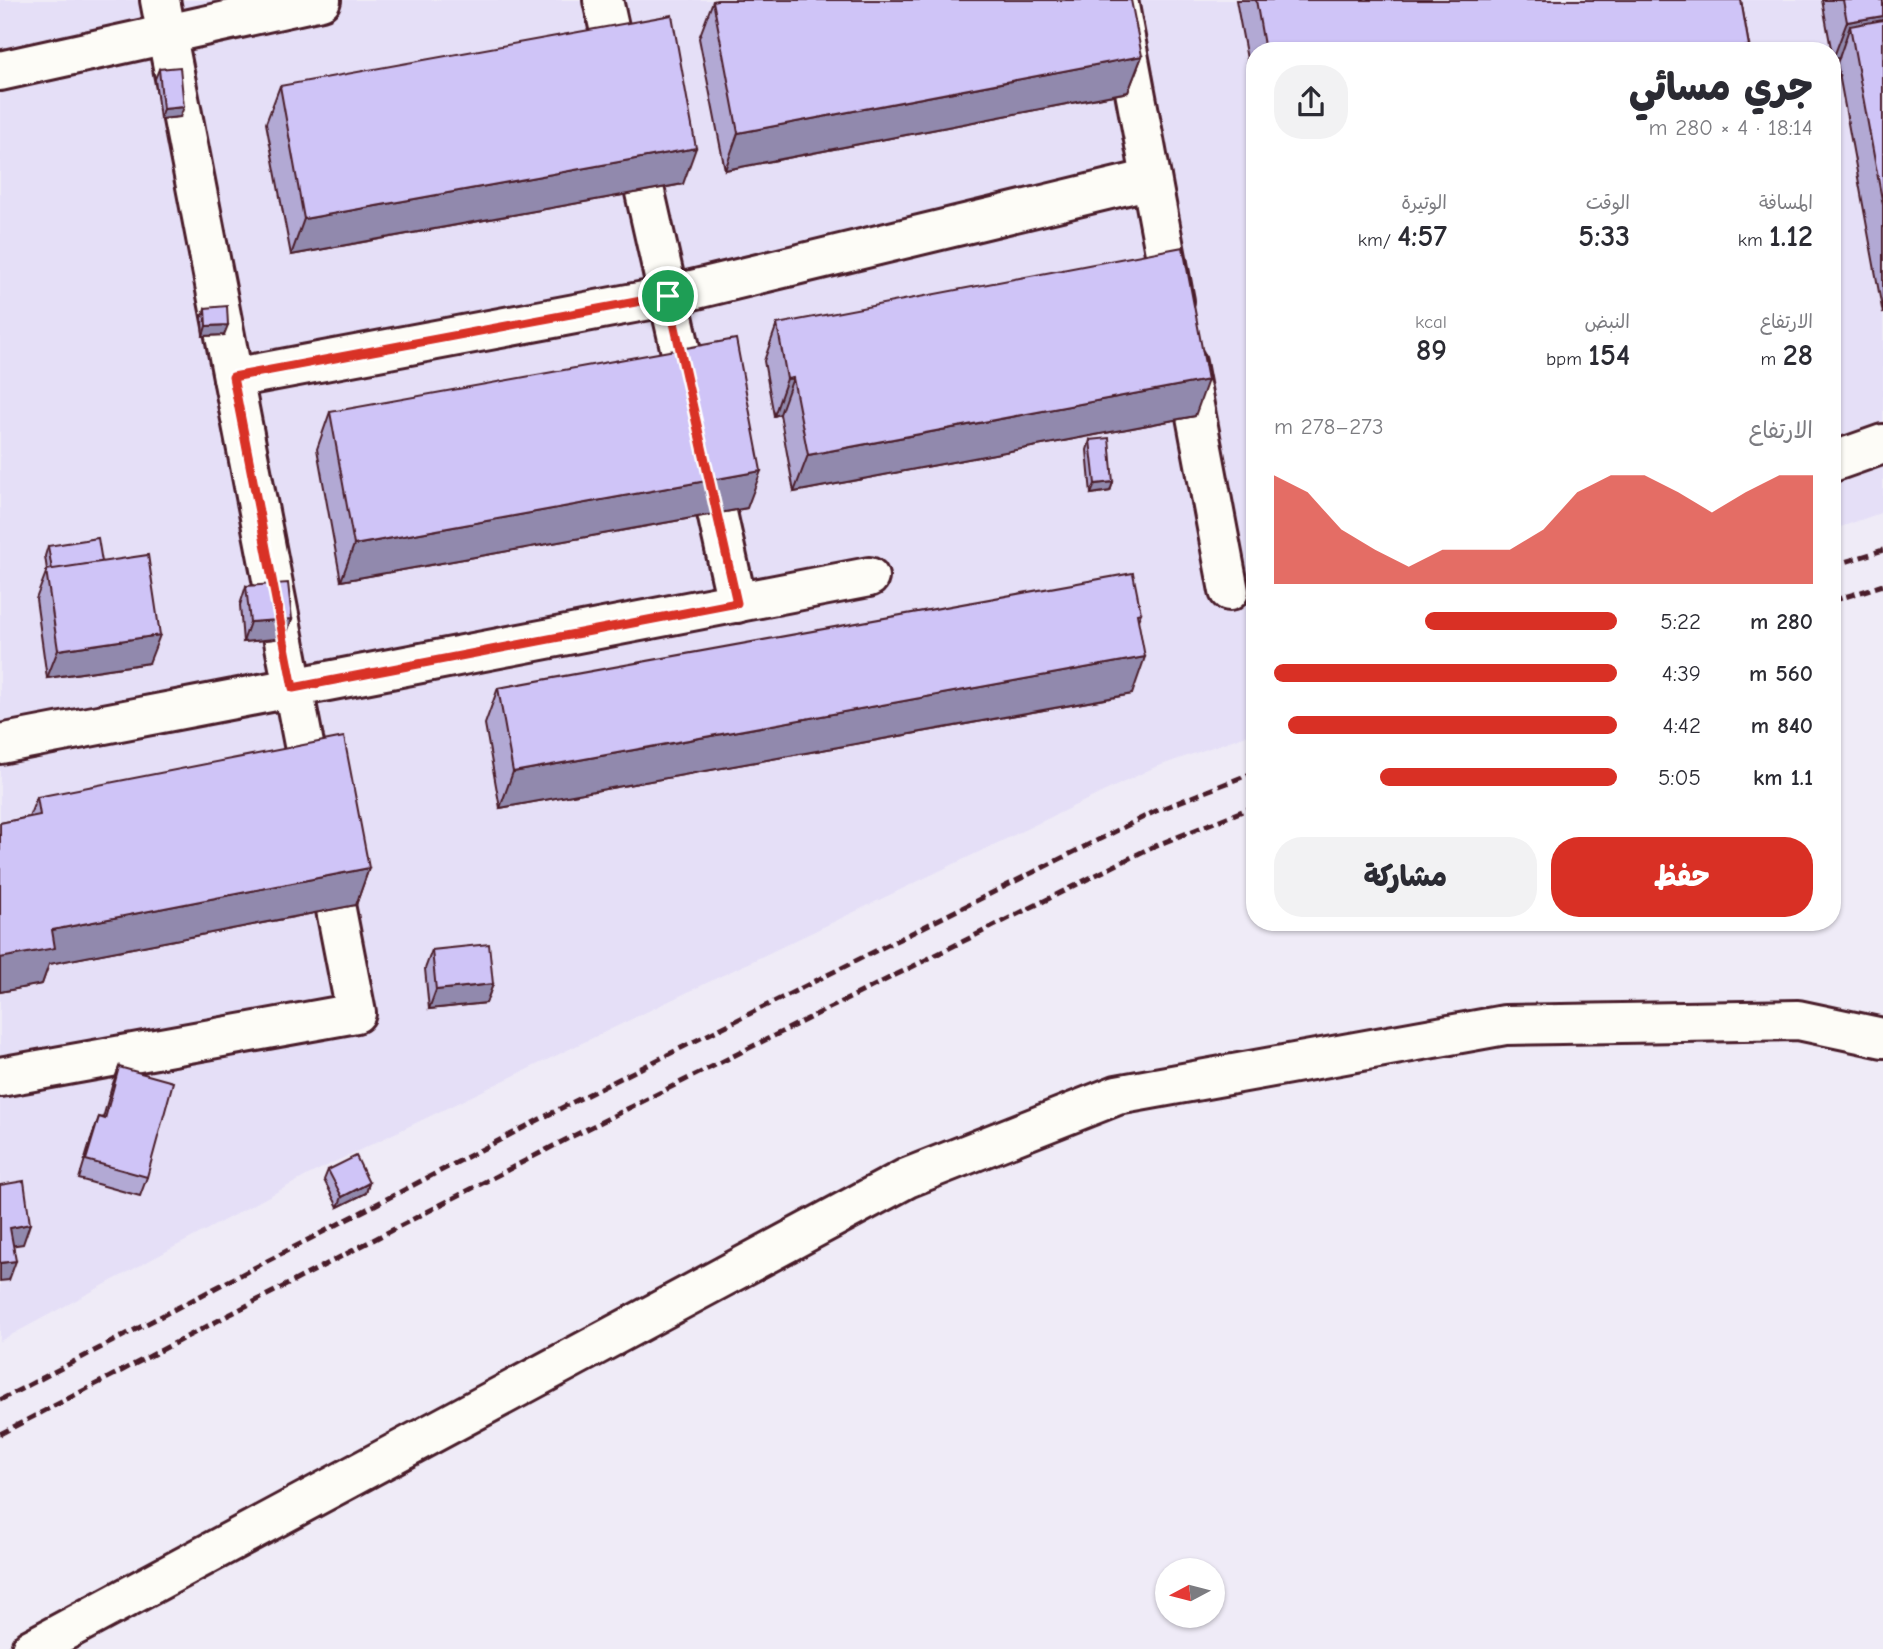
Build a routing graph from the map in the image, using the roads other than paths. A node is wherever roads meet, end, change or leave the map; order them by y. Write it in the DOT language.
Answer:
graph roads {
  1 [pos="321,0"];
  2 [pos="603,0"];
  3 [pos="1118,0"];
  4 [pos="164,17"];
  5 [pos="0,71"];
  6 [pos="1152,179"];
  7 [pos="668,296"];
  8 [pos="233,377"];
  9 [pos="1883,444"];
  10 [pos="1841,459"];
  11 [pos="869,577"];
  12 [pos="1228,591"];
  13 [pos="737,603"];
  14 [pos="293,688"];
  15 [pos="0,744"];
  16 [pos="1883,1038"];
  17 [pos="0,1077"];
  18 [pos="31,1649"];
  1 -- 4 [label="street"];
  2 -- 7 [label="street"];
  3 -- 6 [label="street"];
  4 -- 5 [label="street"];
  4 -- 8 [label="street"];
  6 -- 7 [label="street"];
  6 -- 12 [label="street"];
  7 -- 8 [label="street"];
  7 -- 13 [label="street"];
  8 -- 14 [label="street"];
  9 -- 10 [label="street"];
  11 -- 13 [label="street"];
  13 -- 14 [label="street"];
  14 -- 15 [label="street"];
  14 -- 17 [label="street"];
  16 -- 18 [label="street"];
}
